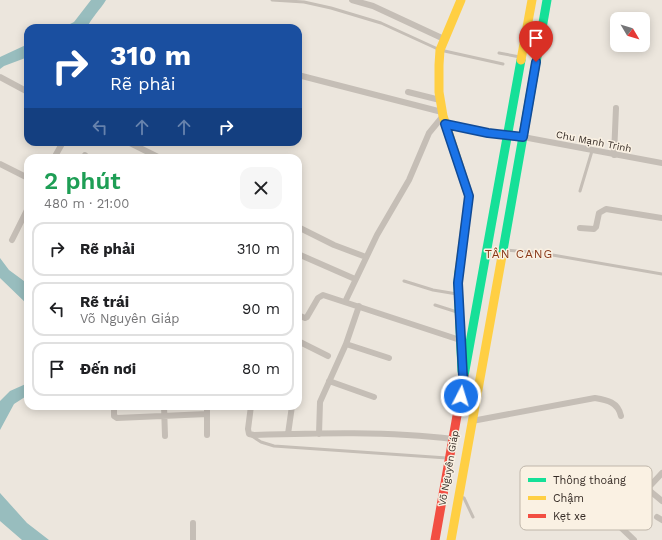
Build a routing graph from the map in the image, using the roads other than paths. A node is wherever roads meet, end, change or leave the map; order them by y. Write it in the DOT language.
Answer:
graph roads {
  1 [pos="272,0"];
  2 [pos="352,0"];
  3 [pos="461,0"];
  4 [pos="532,0"];
  5 [pos="547,0"];
  6 [pos="444,39"];
  7 [pos="440,50"];
  8 [pos="499,53"];
  9 [pos="522,57"];
  10 [pos="503,64"];
  11 [pos="302,76"];
  12 [pos="0,78"];
  13 [pos="24,90"];
  14 [pos="408,92"];
  15 [pos="440,100"];
  16 [pos="616,108"];
  17 [pos="443,117"];
  18 [pos="508,136"];
  19 [pos="523,137"];
  20 [pos="136,146"];
  21 [pos="592,151"];
  22 [pos="152,154"];
  23 [pos="614,155"];
  24 [pos="662,163"];
  25 [pos="0,164"];
  26 [pos="24,176"];
  27 [pos="580,191"];
  28 [pos="24,216"];
  29 [pos="662,218"];
  30 [pos="580,228"];
  31 [pos="302,229"];
  32 [pos="12,240"];
  33 [pos="503,249"];
  34 [pos="302,256"];
  35 [pos="366,257"];
  36 [pos="662,274"];
  37 [pos="355,279"];
  38 [pos="404,281"];
  39 [pos="458,294"];
  40 [pos="346,302"];
  41 [pos="435,305"];
  42 [pos="359,306"];
  43 [pos="459,312"];
  44 [pos="302,317"];
  45 [pos="460,340"];
  46 [pos="302,343"];
  47 [pos="346,344"];
  48 [pos="328,356"];
  49 [pos="389,358"];
  50 [pos="329,381"];
  51 [pos="374,396"];
  52 [pos="461,396"];
  53 [pos="114,410"];
  54 [pos="164,410"];
  55 [pos="208,410"];
  56 [pos="250,410"];
  57 [pos="291,410"];
  58 [pos="208,414"];
  59 [pos="165,416"];
  60 [pos="621,416"];
  61 [pos="472,421"];
  62 [pos="207,434"];
  63 [pos="249,434"];
  64 [pos="288,434"];
  65 [pos="319,434"];
  66 [pos="165,436"];
  67 [pos="453,439"];
  68 [pos="450,458"];
  69 [pos="662,473"];
  70 [pos="652,484"];
  71 [pos="652,493"];
  72 [pos="459,497"];
  73 [pos="662,501"];
  74 [pos="473,517"];
  75 [pos="193,523"];
  76 [pos="624,530"];
  77 [pos="193,540"];
  78 [pos="435,540"];
  79 [pos="451,540"];
  80 [pos="634,540"];
  1 -- 7 [label="lane"];
  2 -- 6 [label="street"];
  3 -- 6 [label="main road"];
  4 -- 9 [label="main road"];
  5 -- 19 [label="main road"];
  6 -- 7 [label="main road"];
  7 -- 10 [label="lane"];
  7 -- 15 [label="main road"];
  8 -- 9 [label="lane"];
  9 -- 18 [label="main road, Võ Nguyên Giáp"];
  11 -- 17 [label="street, Chu Mạnh Trinh"];
  12 -- 13 [label="street"];
  14 -- 15 [label="street"];
  15 -- 17 [label="main road"];
  16 -- 23 [label="street"];
  17 -- 18 [label="street, Chu Mạnh Trinh"];
  17 -- 35 [label="street"];
  17 -- 39 [label="main road"];
  18 -- 19 [label="street, Chu Mạnh Trinh"];
  18 -- 52 [label="main road, Võ Nguyên Giáp"];
  19 -- 21 [label="street, Chu Mạnh Trinh"];
  19 -- 33 [label="main road, Võ Nguyên Giáp"];
  20 -- 22 [label="street"];
  21 -- 23 [label="street, Chu Mạnh Trinh"];
  21 -- 27 [label="lane"];
  23 -- 24 [label="street, Chu Mạnh Trinh"];
  25 -- 26 [label="street"];
  28 -- 32 [label="street"];
  29 -- 30 [label="street"];
  31 -- 35 [label="street"];
  33 -- 36 [label="lane"];
  33 -- 61 [label="main road, Võ Nguyên Giáp"];
  34 -- 37 [label="street"];
  35 -- 37 [label="street"];
  37 -- 40 [label="street"];
  38 -- 39 [label="lane"];
  39 -- 43 [label="main road"];
  40 -- 42 [label="street"];
  40 -- 44 [label="street"];
  41 -- 43 [label="lane"];
  42 -- 45 [label="street"];
  42 -- 47 [label="street"];
  43 -- 45 [label="main road"];
  45 -- 52 [label="main road"];
  46 -- 48 [label="street"];
  47 -- 49 [label="street"];
  47 -- 50 [label="street"];
  50 -- 51 [label="street"];
  50 -- 65 [label="street"];
  52 -- 67 [label="main road, Võ Nguyên Giáp"];
  53 -- 59 [label="street"];
  54 -- 59 [label="street"];
  55 -- 58 [label="street"];
  56 -- 63 [label="street"];
  57 -- 64 [label="street"];
  58 -- 59 [label="street"];
  58 -- 62 [label="street"];
  59 -- 66 [label="street"];
  60 -- 61 [label="street"];
  61 -- 72 [label="main road, Võ Nguyên Giáp"];
  63 -- 64 [label="street"];
  63 -- 68 [label="lane"];
  64 -- 65 [label="street"];
  65 -- 67 [label="street"];
  67 -- 68 [label="main road, Võ Nguyên Giáp"];
  68 -- 78 [label="main road, Võ Nguyên Giáp"];
  69 -- 70 [label="street"];
  71 -- 73 [label="street"];
  72 -- 74 [label="lane"];
  72 -- 79 [label="main road, Võ Nguyên Giáp"];
  75 -- 77 [label="street"];
  76 -- 80 [label="street"];
}
